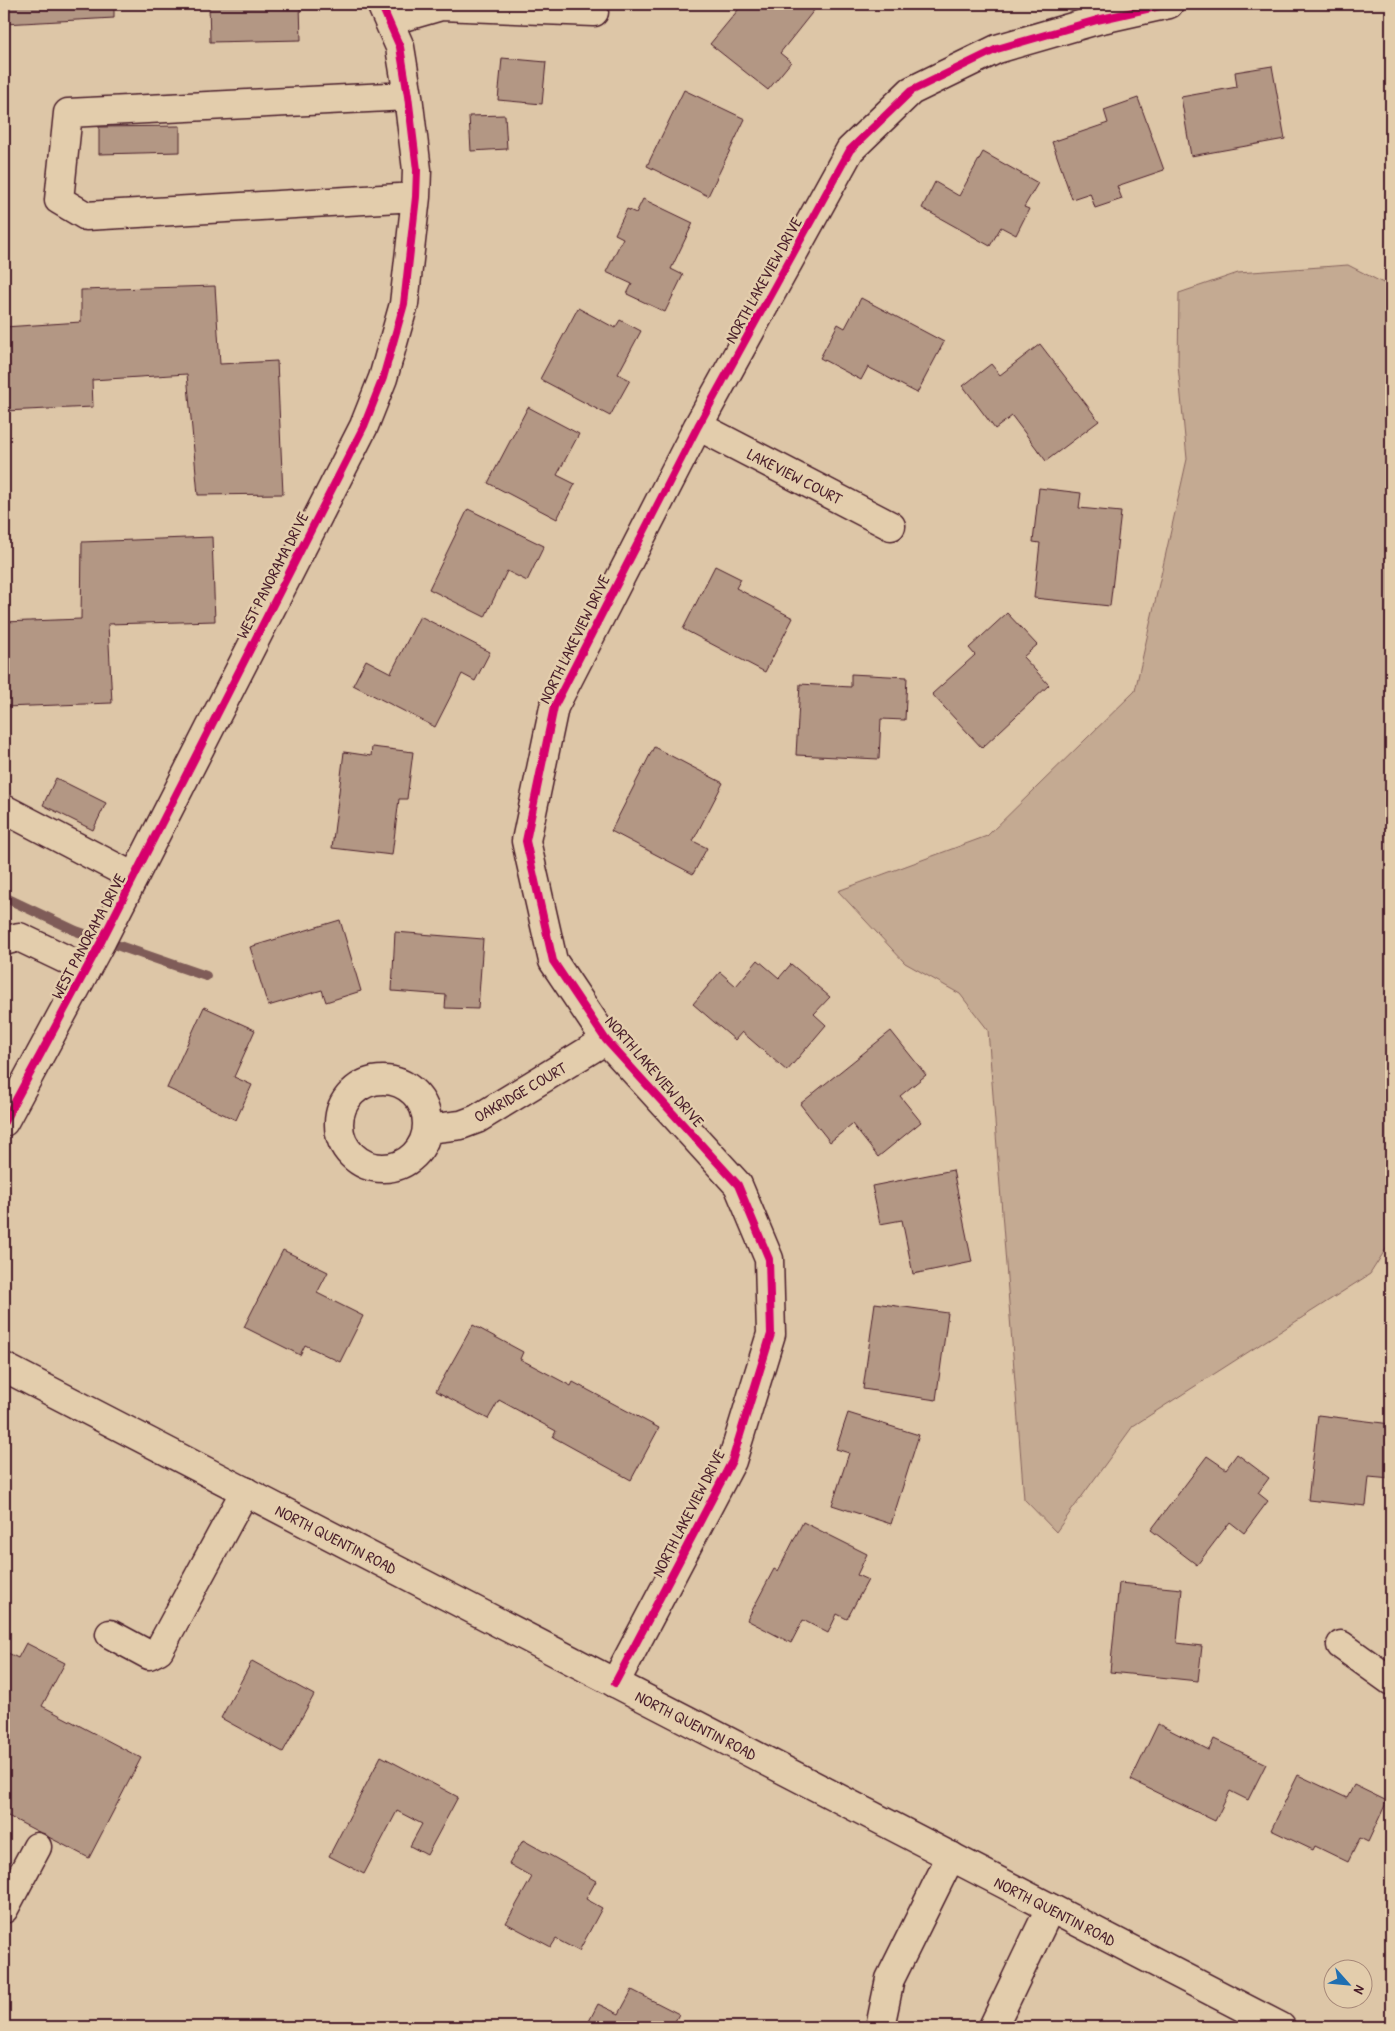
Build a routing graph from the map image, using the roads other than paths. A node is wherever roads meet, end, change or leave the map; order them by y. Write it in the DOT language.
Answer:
graph roads {
  1 [pos="1169,4"];
  2 [pos="385,12"];
  3 [pos="594,12"];
  4 [pos="1095,12"];
  5 [pos="408,96"];
  6 [pos="416,197"];
  7 [pos="698,426"];
  8 [pos="891,526"];
  9 [pos="4,809"];
  10 [pos="134,877"];
  11 [pos="4,941"];
  12 [pos="86,970"];
  13 [pos="606,1040"];
  14 [pos="4,1122"];
  15 [pos="427,1129"];
  16 [pos="4,1367"];
  17 [pos="245,1491"];
  18 [pos="110,1634"];
  19 [pos="1342,1645"];
  20 [pos="1391,1681"];
  21 [pos="615,1683"];
  22 [pos="37,1847"];
  23 [pos="951,1856"];
  24 [pos="1050,1908"];
  25 [pos="4,1909"];
  26 [pos="880,2027"];
  27 [pos="994,2027"];
  28 [pos="1281,2027"];
  1 -- 4 [label="street, NORTH LAKEVIEW DRIVE"];
  2 -- 3 [label="street"];
  2 -- 5 [label="street, WEST PANORAMA DRIVE"];
  4 -- 7 [label="street, NORTH LAKEVIEW DRIVE"];
  5 -- 6 [label="street, WEST PANORAMA DRIVE"];
  5 -- 6 [label="street"];
  6 -- 10 [label="street, WEST PANORAMA DRIVE"];
  7 -- 8 [label="street, LAKEVIEW COURT"];
  7 -- 13 [label="street, NORTH LAKEVIEW DRIVE"];
  9 -- 10 [label="street"];
  10 -- 12 [label="street, WEST PANORAMA DRIVE"];
  11 -- 12 [label="street"];
  12 -- 14 [label="street, WEST PANORAMA DRIVE"];
  13 -- 15 [label="street, OAKRIDGE COURT"];
  13 -- 21 [label="street, NORTH LAKEVIEW DRIVE"];
  16 -- 17 [label="street, NORTH QUENTIN ROAD"];
  17 -- 18 [label="street"];
  17 -- 21 [label="street, NORTH QUENTIN ROAD"];
  19 -- 20 [label="street"];
  21 -- 23 [label="street, NORTH QUENTIN ROAD"];
  22 -- 25 [label="street"];
  23 -- 24 [label="street, NORTH QUENTIN ROAD"];
  23 -- 26 [label="street"];
  24 -- 27 [label="street"];
  24 -- 28 [label="street, NORTH QUENTIN ROAD"];
}
